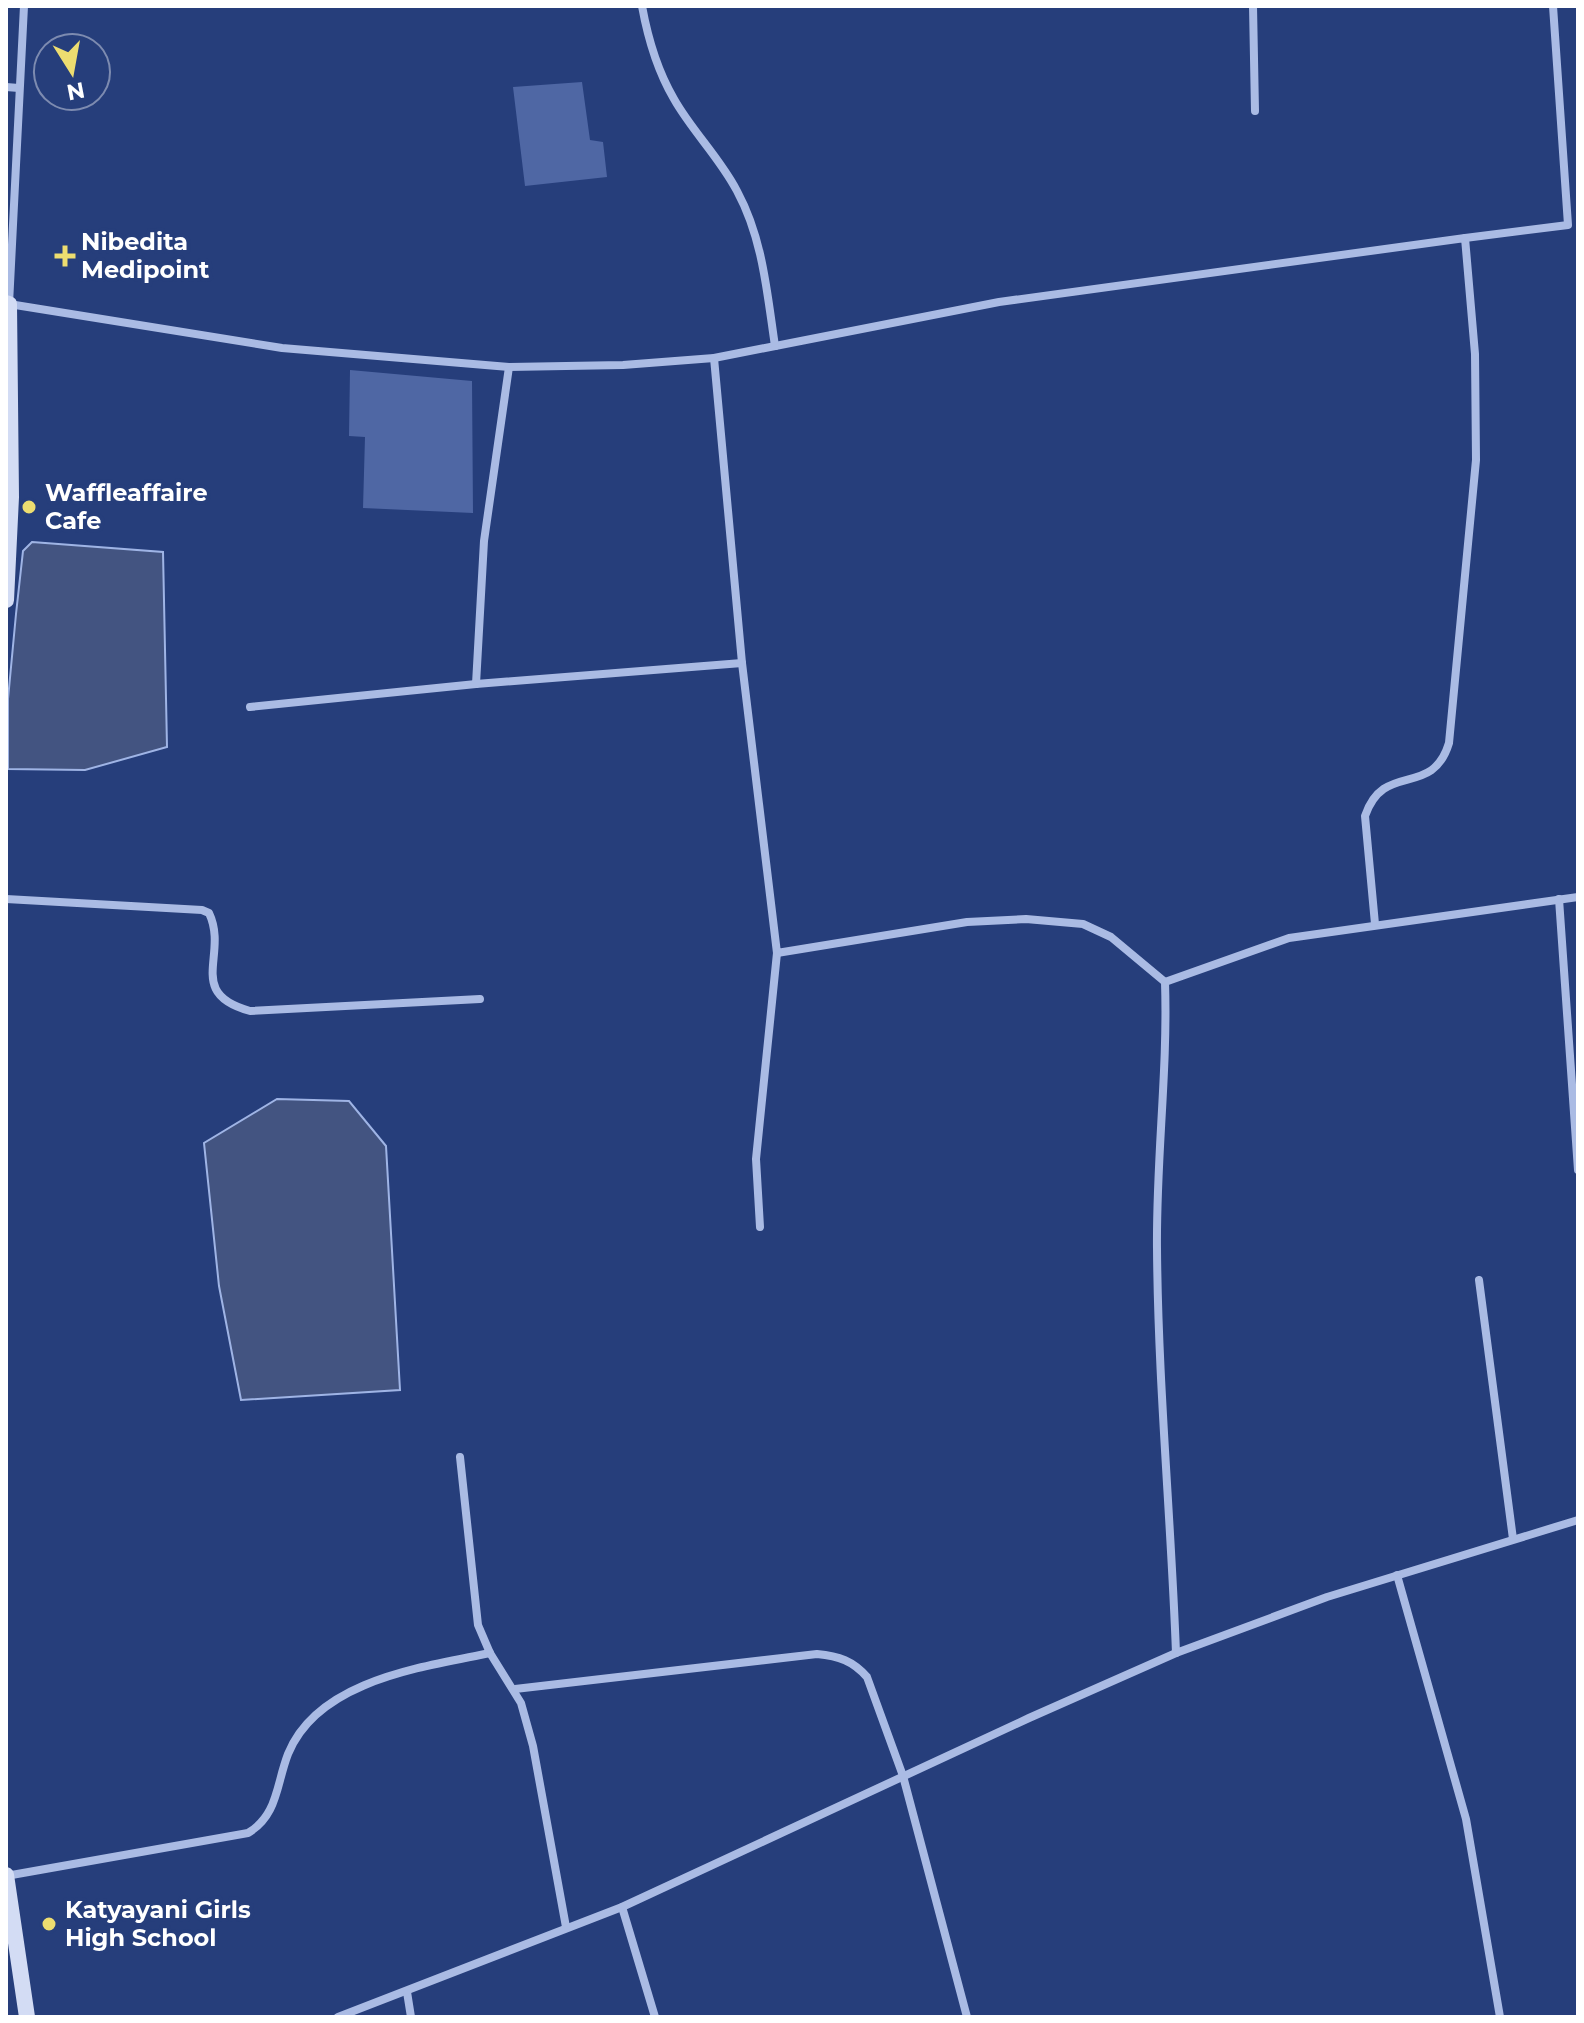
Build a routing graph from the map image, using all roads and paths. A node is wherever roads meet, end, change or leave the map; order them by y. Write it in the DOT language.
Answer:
graph roads {
  1 [pos="24,6"];
  2 [pos="642,6"];
  3 [pos="1253,6"];
  4 [pos="1553,6"];
  5 [pos="6,87"];
  6 [pos="19,88"];
  7 [pos="1255,111"];
  8 [pos="1573,226"];
  9 [pos="1465,238"];
  10 [pos="8,303"];
  11 [pos="775,346"];
  12 [pos="714,358"];
  13 [pos="509,367"];
  14 [pos="6,600"];
  15 [pos="742,663"];
  16 [pos="476,684"];
  17 [pos="250,707"];
  18 [pos="1578,897"];
  19 [pos="6,899"];
  20 [pos="1559,899"];
  21 [pos="1375,924"];
  22 [pos="777,953"];
  23 [pos="1165,982"];
  24 [pos="480,999"];
  25 [pos="1578,1170"];
  26 [pos="760,1227"];
  27 [pos="1479,1280"];
  28 [pos="460,1457"];
  29 [pos="1578,1520"];
  30 [pos="1513,1539"];
  31 [pos="1397,1575"];
  32 [pos="490,1653"];
  33 [pos="1176,1653"];
  34 [pos="515,1689"];
  35 [pos="903,1776"];
  36 [pos="6,1875"];
  37 [pos="622,1907"];
  38 [pos="566,1927"];
  39 [pos="407,1992"];
  40 [pos="27,2017"];
  41 [pos="338,2017"];
  42 [pos="411,2017"];
  43 [pos="655,2017"];
  44 [pos="967,2017"];
  45 [pos="1500,2017"];
  1 -- 6 [label="street"];
  2 -- 11 [label="street"];
  3 -- 7 [label="street"];
  4 -- 8 [label="street"];
  5 -- 6 [label="street"];
  6 -- 10 [label="street"];
  8 -- 9 [label="street"];
  9 -- 11 [label="street"];
  9 -- 21 [label="street"];
  10 -- 13 [label="street"];
  10 -- 14 [label="street"];
  11 -- 12 [label="street"];
  12 -- 13 [label="street"];
  12 -- 15 [label="street"];
  13 -- 16 [label="street"];
  15 -- 16 [label="street"];
  15 -- 22 [label="street"];
  16 -- 17 [label="street"];
  18 -- 20 [label="street"];
  19 -- 24 [label="street"];
  20 -- 21 [label="street"];
  20 -- 25 [label="street"];
  21 -- 23 [label="street"];
  22 -- 23 [label="street"];
  22 -- 26 [label="street"];
  23 -- 33 [label="street"];
  27 -- 30 [label="street"];
  28 -- 32 [label="street"];
  29 -- 30 [label="street"];
  30 -- 31 [label="street"];
  31 -- 33 [label="street"];
  31 -- 45 [label="street"];
  32 -- 34 [label="street"];
  32 -- 36 [label="street"];
  33 -- 35 [label="street"];
  34 -- 35 [label="street"];
  34 -- 38 [label="street"];
  35 -- 37 [label="street"];
  35 -- 44 [label="street"];
  36 -- 40 [label="street"];
  37 -- 38 [label="street"];
  37 -- 43 [label="street"];
  38 -- 39 [label="street"];
  39 -- 41 [label="street"];
  39 -- 42 [label="street"];
}
